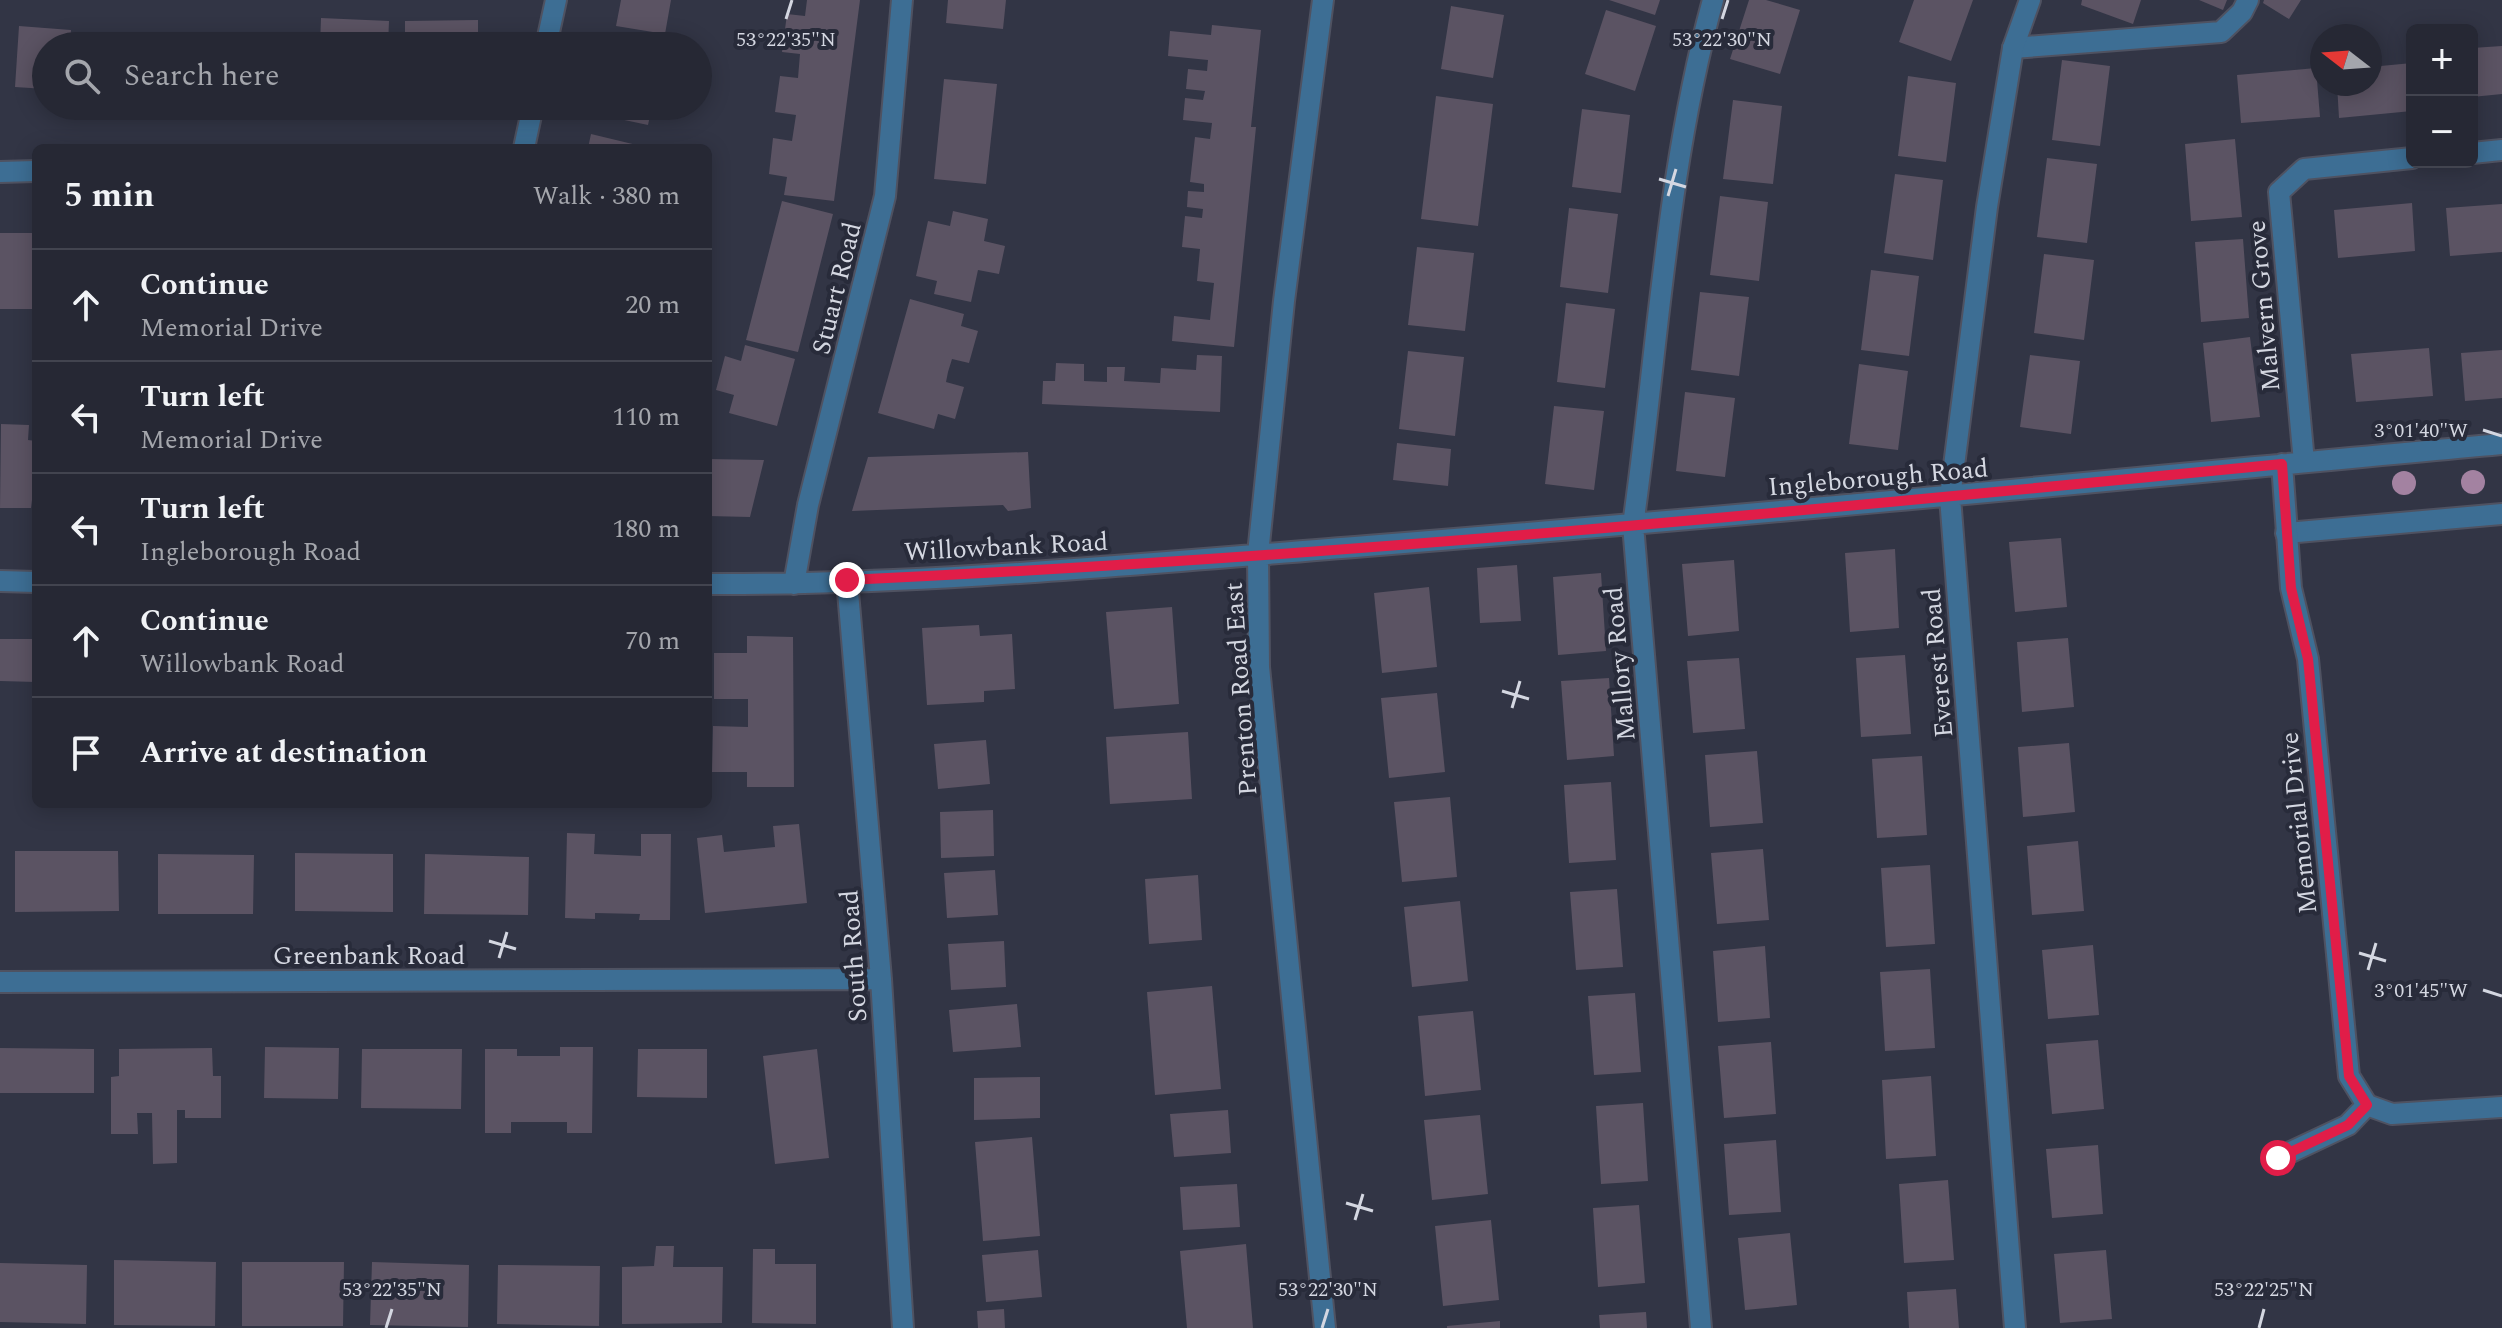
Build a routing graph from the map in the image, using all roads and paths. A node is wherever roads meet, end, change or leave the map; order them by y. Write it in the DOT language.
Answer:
graph roads {
  1 [pos="556,0"];
  2 [pos="902,0"];
  3 [pos="1323,0"];
  4 [pos="1713,0"];
  5 [pos="2030,0"];
  6 [pos="2248,0"];
  7 [pos="549,32"];
  8 [pos="2013,48"];
  9 [pos="530,120"];
  10 [pos="525,144"];
  11 [pos="2502,150"];
  12 [pos="2478,152"];
  13 [pos="2406,159"];
  14 [pos="32,171"];
  15 [pos="0,172"];
  16 [pos="2502,444"];
  17 [pos="2304,462"];
  18 [pos="2282,464"];
  19 [pos="1950,497"];
  20 [pos="2502,514"];
  21 [pos="1633,525"];
  22 [pos="2286,533"];
  23 [pos="1258,554"];
  24 [pos="847,580"];
  25 [pos="0,581"];
  26 [pos="32,582"];
  27 [pos="712,584"];
  28 [pos="794,584"];
  29 [pos="881,979"];
  30 [pos="0,982"];
  31 [pos="2367,1105"];
  32 [pos="2502,1107"];
  33 [pos="2278,1158"];
  34 [pos="903,1328"];
  35 [pos="1325,1328"];
  36 [pos="1701,1328"];
  37 [pos="2015,1328"];
  1 -- 7 [label="street"];
  2 -- 28 [label="street, Stuart Road"];
  3 -- 23 [label="street, Prenton Road East"];
  4 -- 21 [label="street, Mallory Road"];
  5 -- 8 [label="street, Everest Road"];
  6 -- 8 [label="street"];
  8 -- 19 [label="street, Everest Road"];
  9 -- 10 [label="street"];
  11 -- 12 [label="street"];
  13 -- 17 [label="street, Malvern Grove"];
  14 -- 15 [label="street"];
  16 -- 17 [label="street, Ingleborough Road"];
  17 -- 18 [label="street, Ingleborough Road"];
  18 -- 19 [label="street, Ingleborough Road"];
  18 -- 22 [label="street, Memorial Drive"];
  19 -- 21 [label="street, Ingleborough Road"];
  19 -- 37 [label="street, Everest Road"];
  20 -- 22 [label="street"];
  21 -- 23 [label="street, Ingleborough Road"];
  21 -- 36 [label="street, Mallory Road"];
  22 -- 31 [label="street, Memorial Drive"];
  23 -- 24 [label="street, Willowbank Road"];
  23 -- 35 [label="street, Prenton Road East"];
  24 -- 28 [label="street, Willowbank Road"];
  24 -- 29 [label="street, South Road"];
  25 -- 26 [label="street"];
  27 -- 28 [label="street, Willowbank Road"];
  29 -- 30 [label="street, Greenbank Road"];
  29 -- 34 [label="street, South Road"];
  31 -- 32 [label="street"];
  31 -- 33 [label="street"];
}
